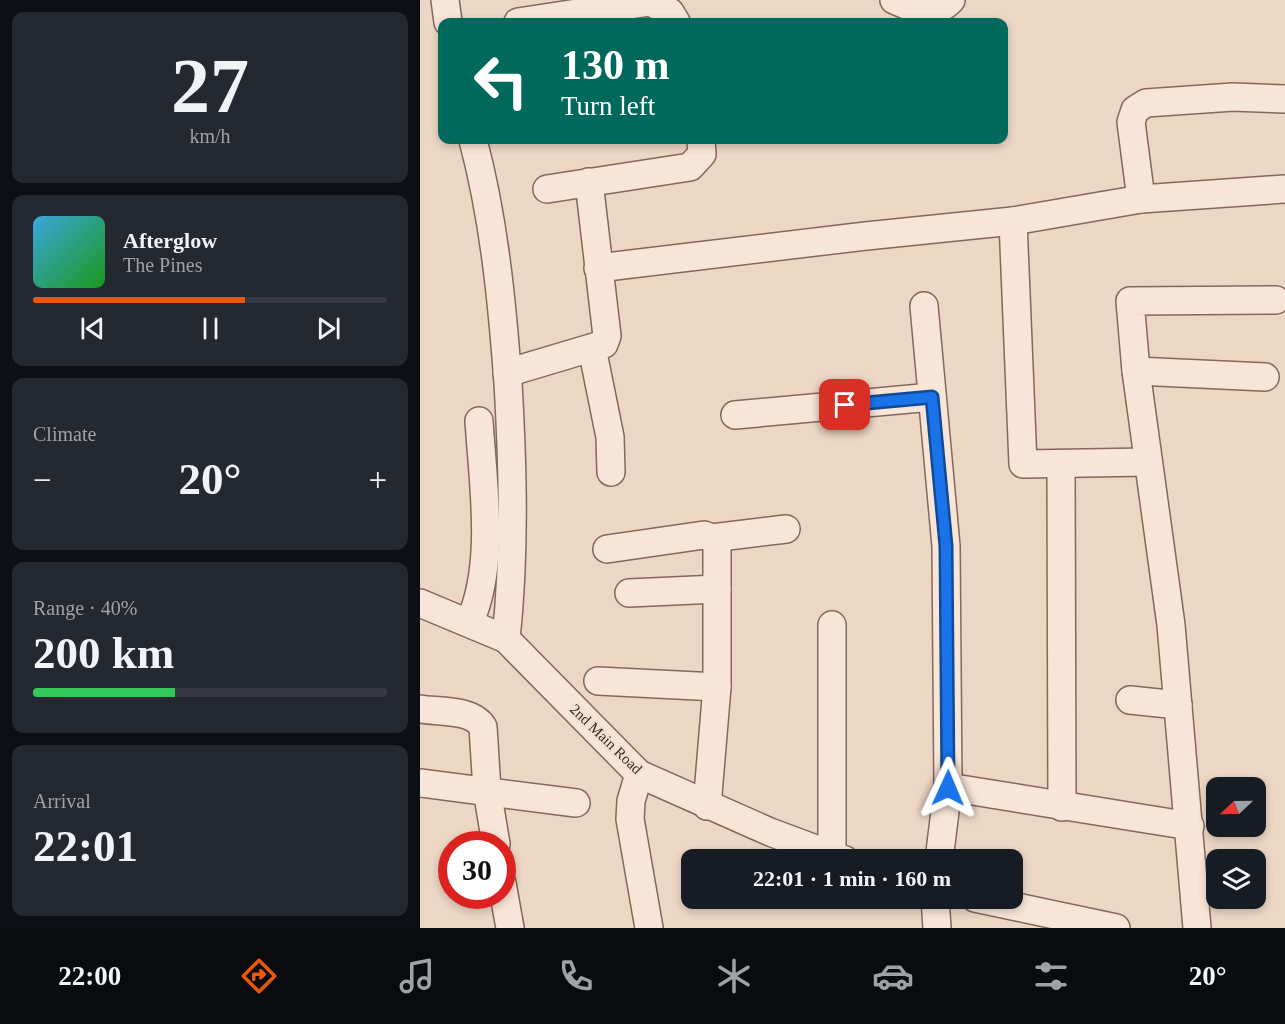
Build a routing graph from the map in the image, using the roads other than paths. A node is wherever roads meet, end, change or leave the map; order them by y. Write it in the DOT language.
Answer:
graph roads {
  1 [pos="445,0"];
  2 [pos="894,0"];
  3 [pos="951,0"];
  4 [pos="593,6"];
  5 [pos="447,18"];
  6 [pos="537,18"];
  7 [pos="674,18"];
  8 [pos="1285,99"];
  9 [pos="474,144"];
  10 [pos="701,144"];
  11 [pos="589,182"];
  12 [pos="547,189"];
  13 [pos="1285,189"];
  14 [pos="1141,199"];
  15 [pos="1013,221"];
  16 [pos="598,268"];
  17 [pos="1276,300"];
  18 [pos="924,306"];
  19 [pos="592,348"];
  20 [pos="1136,371"];
  21 [pos="507,373"];
  22 [pos="1265,377"];
  23 [pos="932,397"];
  24 [pos="735,415"];
  25 [pos="479,422"];
  26 [pos="1148,462"];
  27 [pos="1061,464"];
  28 [pos="611,472"];
  29 [pos="786,529"];
  30 [pos="712,538"];
  31 [pos="607,549"];
  32 [pos="717,589"];
  33 [pos="629,592"];
  34 [pos="420,603"];
  35 [pos="470,623"];
  36 [pos="832,625"];
  37 [pos="506,639"];
  38 [pos="598,681"];
  39 [pos="717,687"];
  40 [pos="1130,700"];
  41 [pos="1178,705"];
  42 [pos="420,709"];
  43 [pos="639,774"];
  44 [pos="420,783"];
  45 [pos="948,788"];
  46 [pos="487,790"];
  47 [pos="576,803"];
  48 [pos="707,806"];
  49 [pos="1062,807"];
  50 [pos="1190,826"];
  51 [pos="494,831"];
  52 [pos="817,849"];
  53 [pos="838,849"];
  54 [pos="940,849"];
  55 [pos="1023,908"];
  56 [pos="507,909"];
  57 [pos="935,909"];
  58 [pos="510,928"];
  59 [pos="649,928"];
  60 [pos="936,928"];
  61 [pos="1116,928"];
  62 [pos="1197,928"];
  1 -- 5 [label="street"];
  2 -- 3 [label="street"];
  4 -- 6 [label="street"];
  4 -- 7 [label="street"];
  8 -- 14 [label="street"];
  9 -- 21 [label="street"];
  10 -- 11 [label="street"];
  11 -- 12 [label="street"];
  11 -- 16 [label="street"];
  13 -- 14 [label="street"];
  14 -- 15 [label="street"];
  15 -- 16 [label="street"];
  15 -- 27 [label="street"];
  16 -- 19 [label="street"];
  17 -- 20 [label="street"];
  18 -- 23 [label="street"];
  19 -- 21 [label="street"];
  19 -- 28 [label="street"];
  20 -- 22 [label="street"];
  20 -- 26 [label="street"];
  21 -- 37 [label="street"];
  23 -- 24 [label="street"];
  23 -- 45 [label="street"];
  25 -- 35 [label="street"];
  26 -- 27 [label="street"];
  26 -- 41 [label="street"];
  27 -- 49 [label="street"];
  29 -- 30 [label="street"];
  30 -- 31 [label="street"];
  30 -- 32 [label="street"];
  32 -- 33 [label="street"];
  32 -- 39 [label="street"];
  34 -- 35 [label="street, 2nd Main Road"];
  35 -- 37 [label="street, 2nd Main Road"];
  36 -- 53 [label="street"];
  37 -- 43 [label="street, 2nd Main Road"];
  38 -- 39 [label="street"];
  39 -- 48 [label="street"];
  40 -- 41 [label="street"];
  41 -- 50 [label="street"];
  42 -- 46 [label="street"];
  43 -- 48 [label="street, 2nd Main Road"];
  43 -- 59 [label="street"];
  44 -- 46 [label="street"];
  45 -- 49 [label="street"];
  45 -- 54 [label="street"];
  46 -- 47 [label="street"];
  46 -- 51 [label="street"];
  48 -- 52 [label="street, 2nd Main Road"];
  49 -- 50 [label="street"];
  50 -- 62 [label="street"];
  55 -- 61 [label="street"];
  56 -- 58 [label="street"];
  57 -- 60 [label="street"];
}
